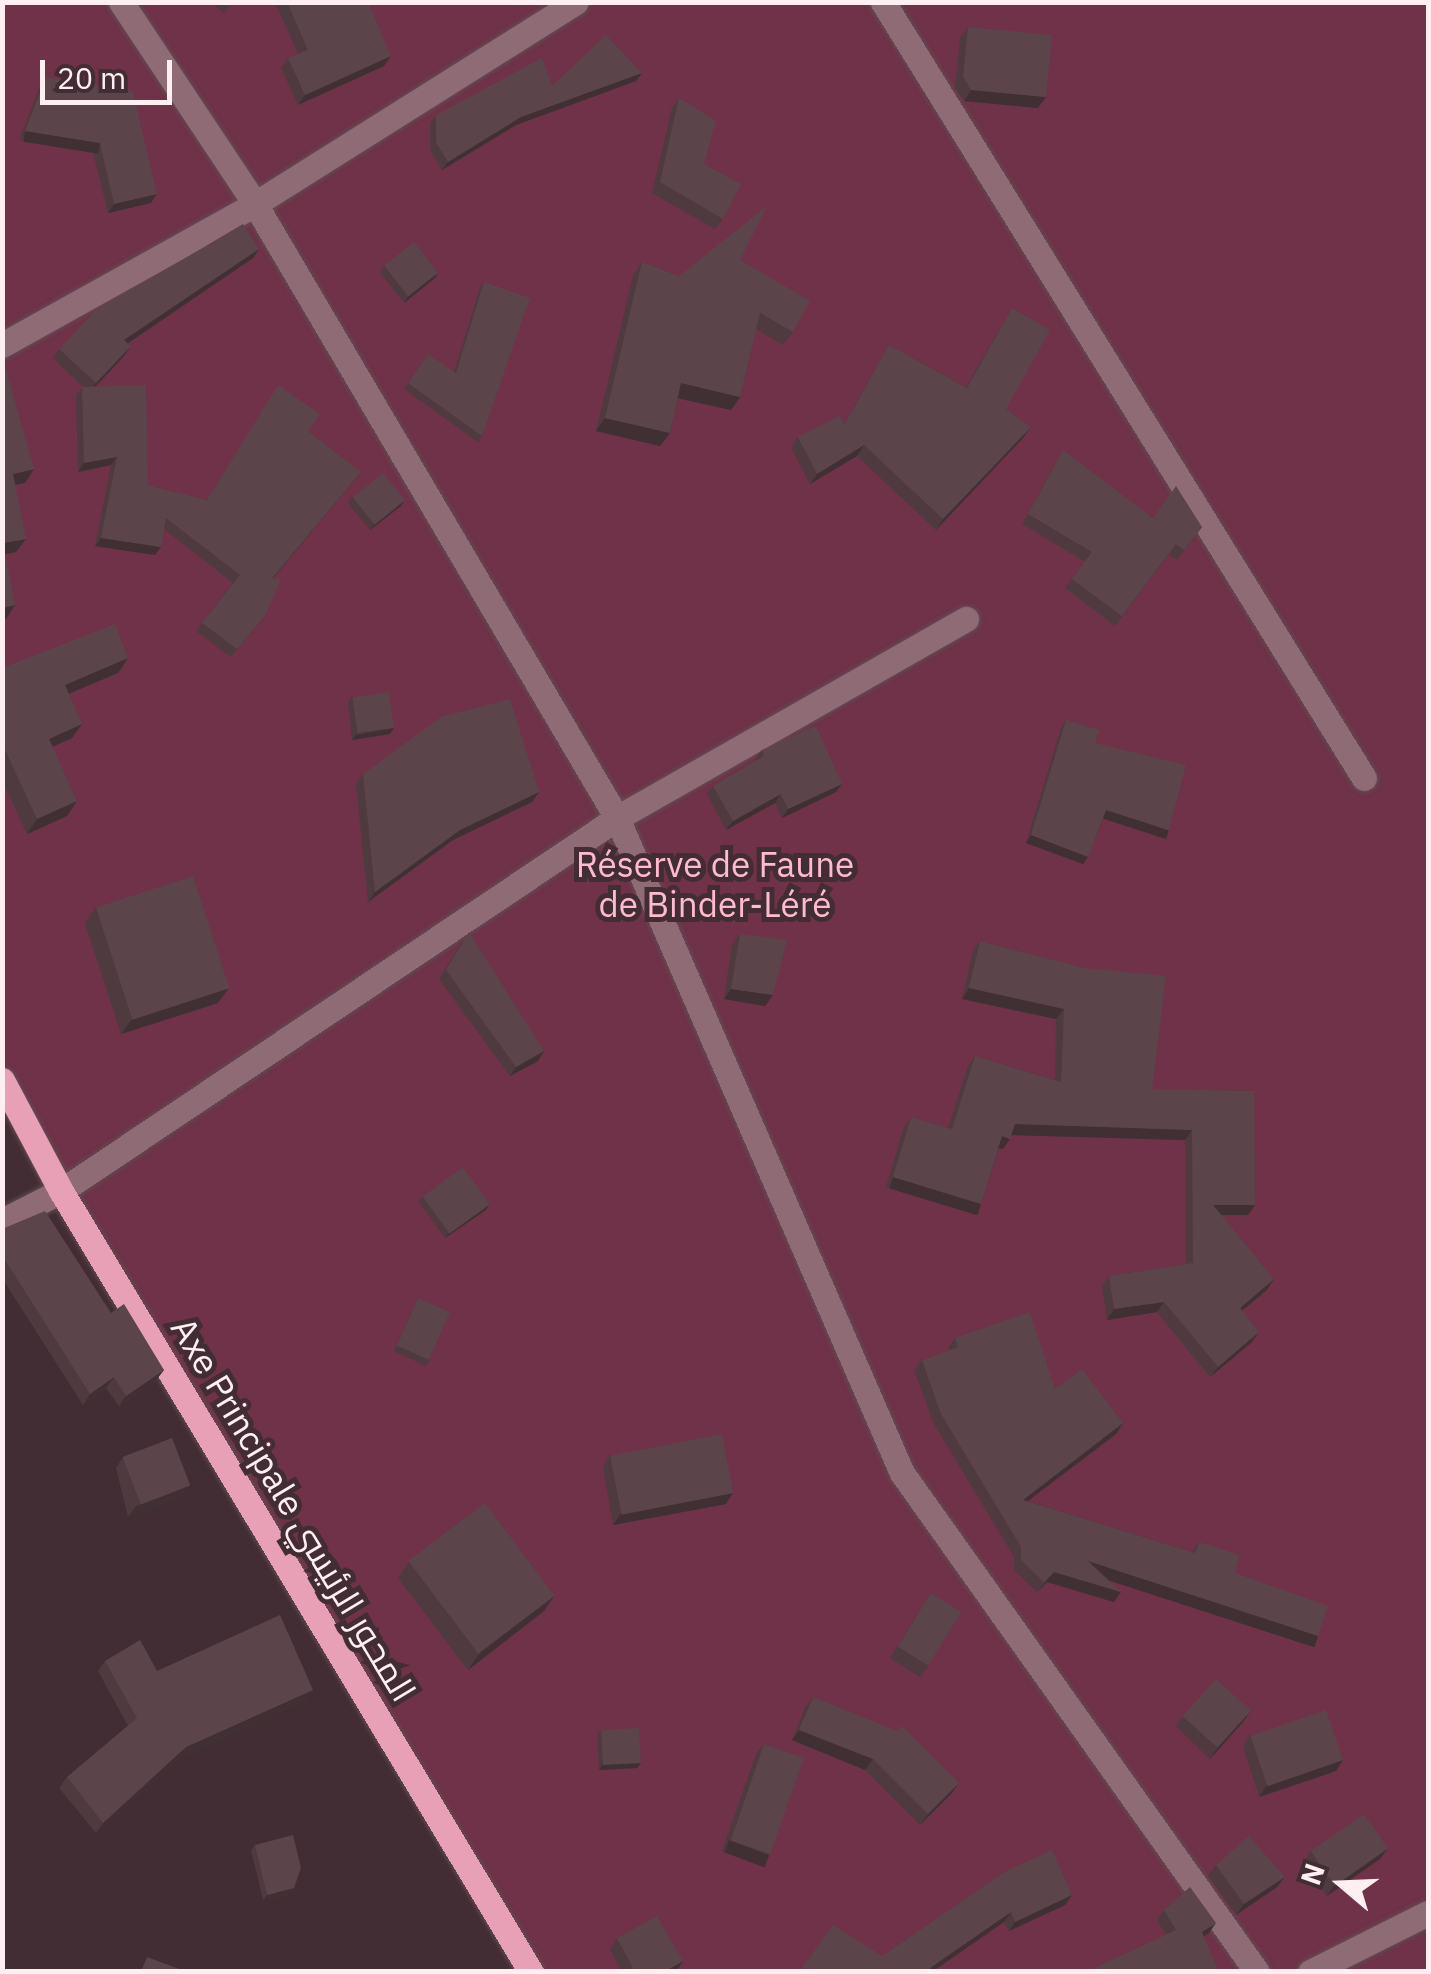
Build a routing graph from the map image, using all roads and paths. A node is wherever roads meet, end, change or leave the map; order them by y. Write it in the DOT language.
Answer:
graph roads {
  1 [pos="120,2"];
  2 [pos="576,2"];
  3 [pos="883,2"];
  4 [pos="256,204"];
  5 [pos="2,344"];
  6 [pos="966,620"];
  7 [pos="1364,778"];
  8 [pos="617,818"];
  9 [pos="2,1080"];
  10 [pos="61,1191"];
  11 [pos="2,1222"];
  12 [pos="1428,1913"];
  13 [pos="531,1972"];
  14 [pos="1257,1972"];
  15 [pos="1310,1972"];
  1 -- 4 [label="street"];
  2 -- 4 [label="street"];
  3 -- 7 [label="street"];
  4 -- 5 [label="street"];
  4 -- 8 [label="street"];
  6 -- 8 [label="street"];
  8 -- 10 [label="street"];
  8 -- 14 [label="street"];
  9 -- 10 [label="main road, Axe Principale المحور الرئيسي"];
  10 -- 11 [label="street"];
  10 -- 13 [label="main road, Axe Principale المحور الرئيسي"];
  12 -- 15 [label="street"];
}
